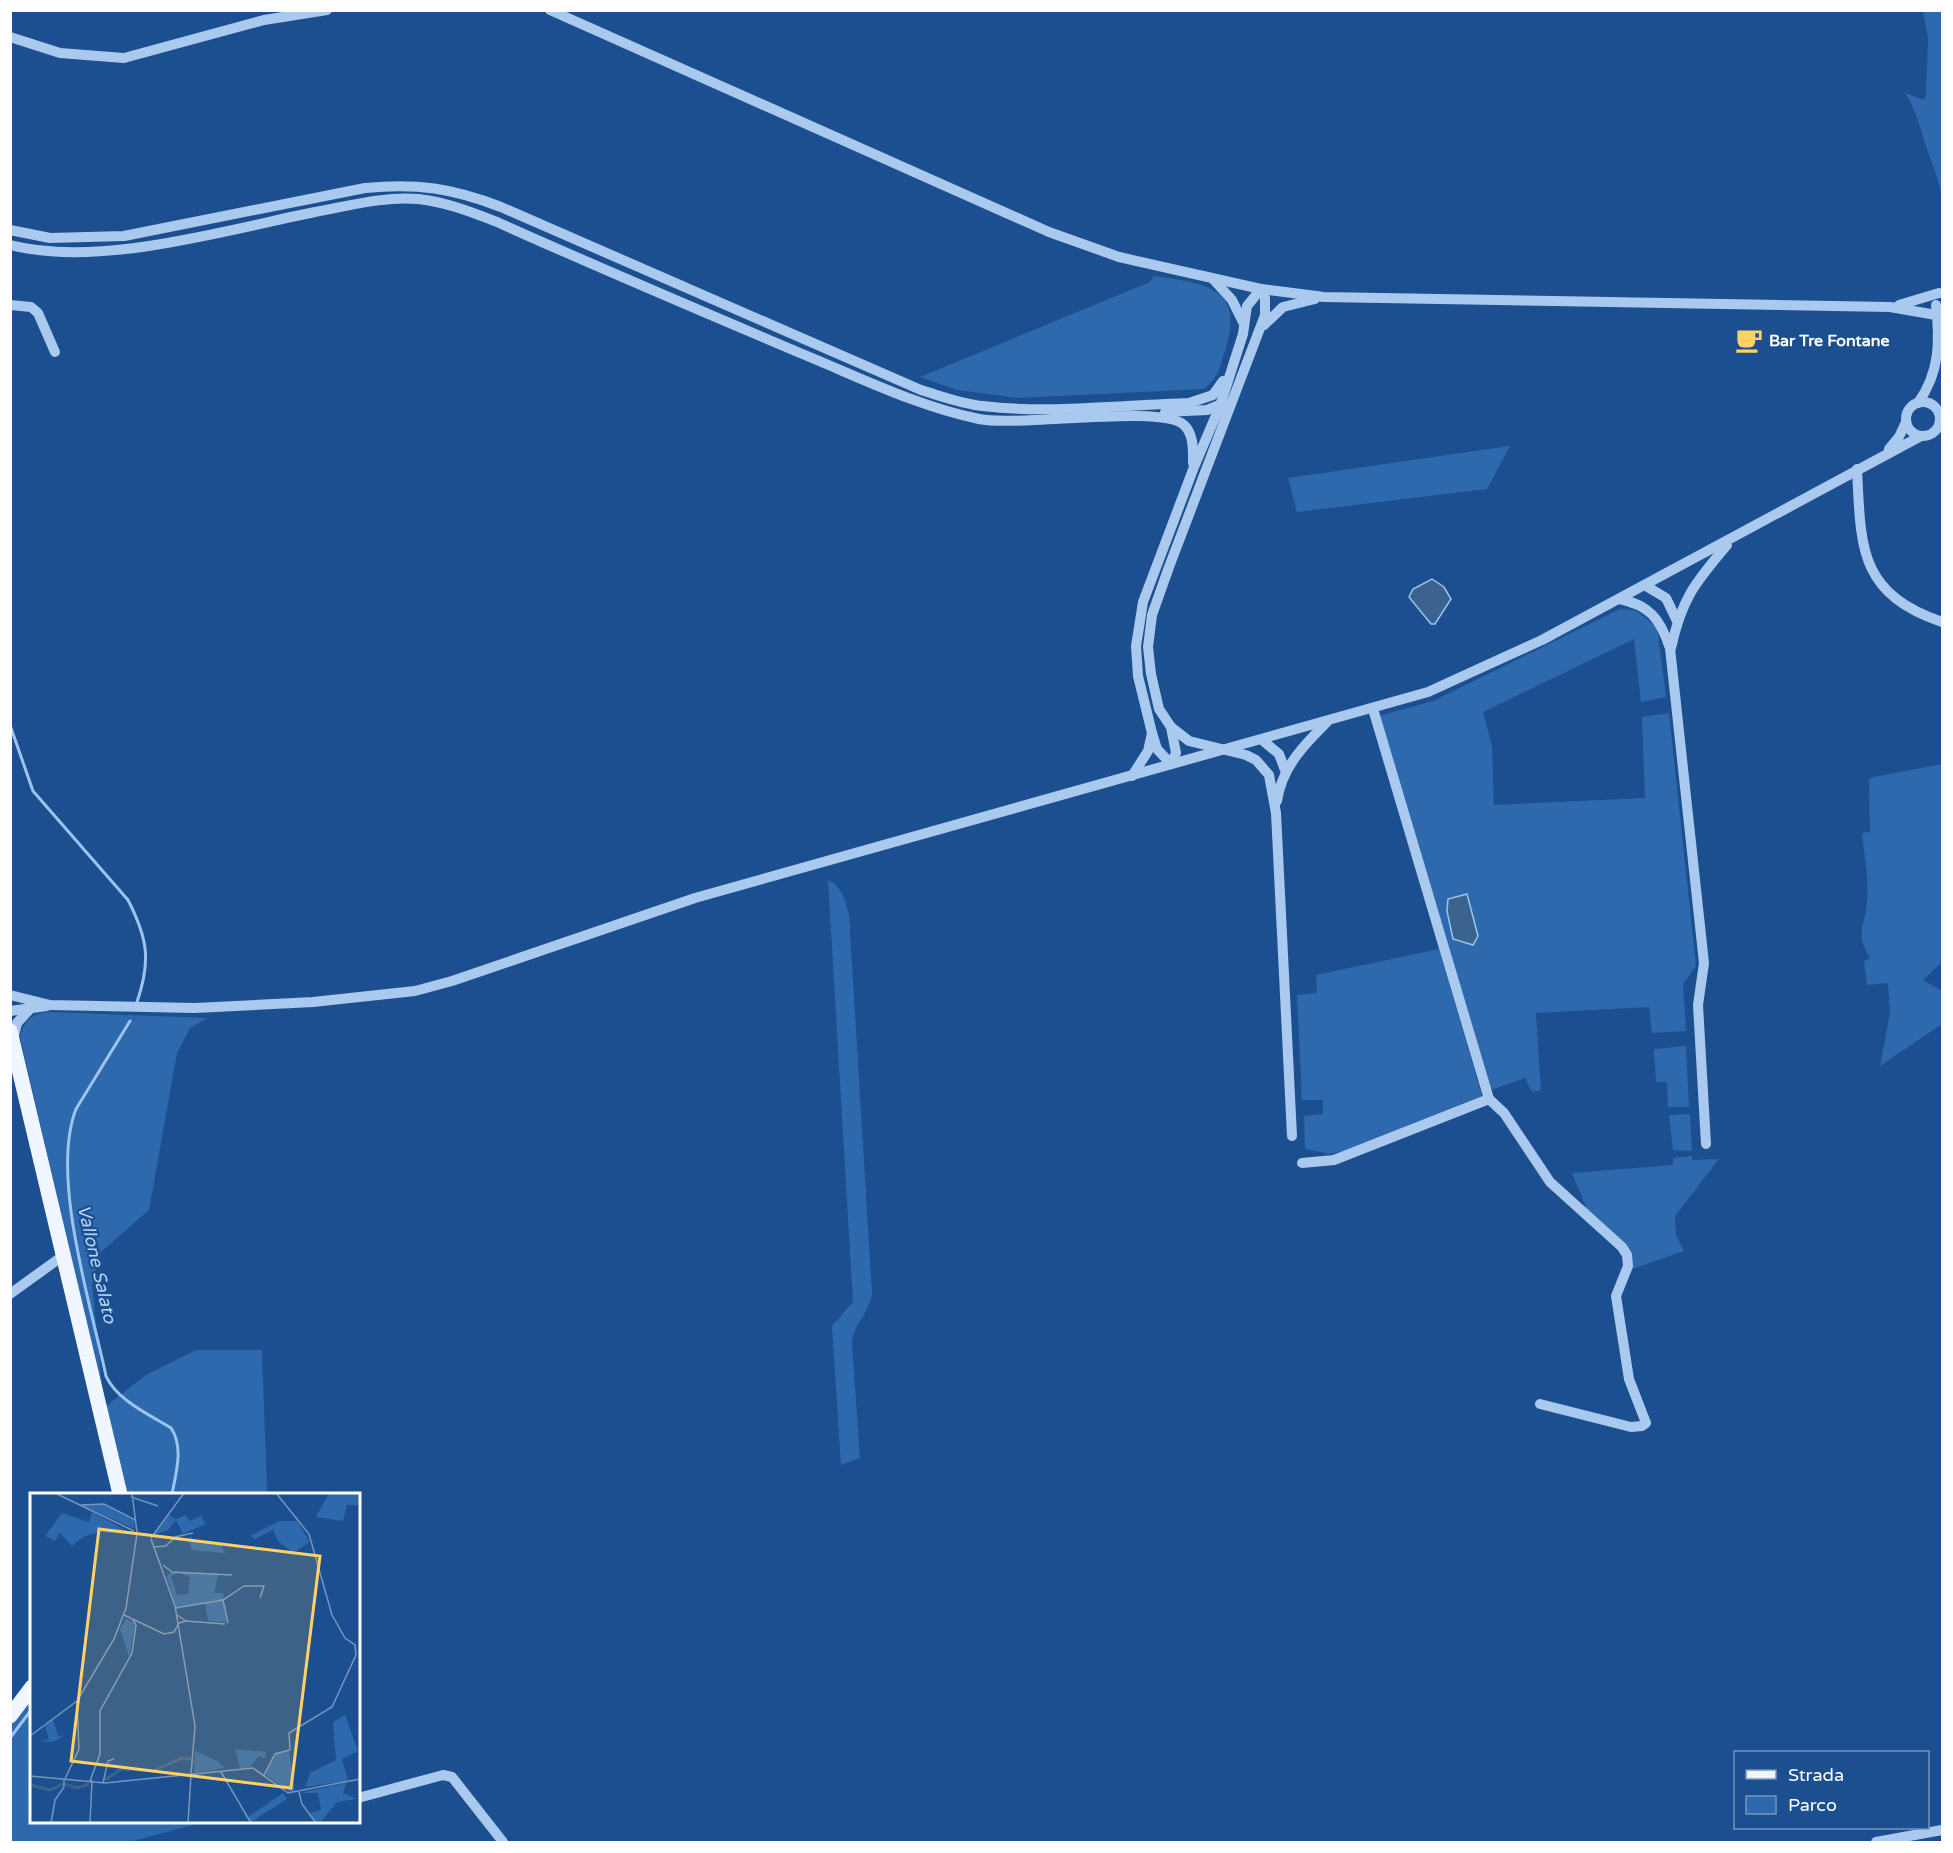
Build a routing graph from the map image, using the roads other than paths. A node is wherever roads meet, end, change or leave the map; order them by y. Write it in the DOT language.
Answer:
graph roads {
  1 [pos="327,10"];
  2 [pos="550,10"];
  3 [pos="10,37"];
  4 [pos="10,230"];
  5 [pos="10,245"];
  6 [pos="1212,279"];
  7 [pos="1261,289"];
  8 [pos="1941,291"];
  9 [pos="1324,297"];
  10 [pos="10,305"];
  11 [pos="1890,307"];
  12 [pos="1940,313"];
  13 [pos="1243,322"];
  14 [pos="1258,332"];
  15 [pos="55,352"];
  16 [pos="1942,352"];
  17 [pos="1230,371"];
  18 [pos="1239,381"];
  19 [pos="1189,403"];
  20 [pos="1918,403"];
  21 [pos="1220,405"];
  22 [pos="1935,408"];
  23 [pos="1141,416"];
  24 [pos="1906,422"];
  25 [pos="1923,436"];
  26 [pos="1217,440"];
  27 [pos="1942,441"];
  28 [pos="1882,455"];
  29 [pos="1194,467"];
  30 [pos="1857,469"];
  31 [pos="1732,538"];
  32 [pos="1652,586"];
  33 [pos="1618,599"];
  34 [pos="1657,617"];
  35 [pos="1677,621"];
  36 [pos="1942,622"];
  37 [pos="1671,648"];
  38 [pos="1373,709"];
  39 [pos="1328,721"];
  40 [pos="1170,726"];
  41 [pos="1152,733"];
  42 [pos="1267,740"];
  43 [pos="1224,749"];
  44 [pos="1171,764"];
  45 [pos="1286,770"];
  46 [pos="1269,775"];
  47 [pos="1132,776"];
  48 [pos="1276,813"];
  49 [pos="11,995"];
  50 [pos="50,1005"];
  51 [pos="30,1010"];
  52 [pos="10,1011"];
  53 [pos="12,1036"];
  54 [pos="1489,1099"];
  55 [pos="1293,1136"];
  56 [pos="1706,1144"];
  57 [pos="1302,1163"];
  58 [pos="64,1255"];
  59 [pos="10,1294"];
  60 [pos="1540,1404"];
  61 [pos="120,1493"];
  62 [pos="30,1690"];
  63 [pos="10,1716"];
  64 [pos="360,1797"];
  65 [pos="1942,1830"];
  66 [pos="503,1842"];
  67 [pos="1876,1842"];
  1 -- 3 [label="street"];
  2 -- 6 [label="street"];
  4 -- 19 [label="street"];
  5 -- 23 [label="street"];
  6 -- 7 [label="street"];
  6 -- 13 [label="street"];
  7 -- 9 [label="street"];
  7 -- 13 [label="street"];
  7 -- 14 [label="street"];
  8 -- 11 [label="street"];
  8 -- 12 [label="street"];
  9 -- 11 [label="street"];
  9 -- 14 [label="street"];
  10 -- 15 [label="street"];
  11 -- 12 [label="street"];
  12 -- 20 [label="street"];
  13 -- 17 [label="street"];
  14 -- 18 [label="street"];
  16 -- 22 [label="street"];
  17 -- 19 [label="street"];
  17 -- 21 [label="street"];
  18 -- 21 [label="street"];
  18 -- 26 [label="street"];
  19 -- 21 [label="street"];
  20 -- 22 [label="street"];
  20 -- 24 [label="street"];
  21 -- 23 [label="street"];
  21 -- 26 [label="street"];
  21 -- 29 [label="street"];
  22 -- 25 [label="street"];
  23 -- 29 [label="street"];
  24 -- 25 [label="street"];
  24 -- 28 [label="street"];
  25 -- 27 [label="street"];
  25 -- 28 [label="street"];
  26 -- 40 [label="street"];
  28 -- 30 [label="street"];
  29 -- 41 [label="street"];
  30 -- 31 [label="street"];
  30 -- 36 [label="street"];
  31 -- 32 [label="street"];
  31 -- 35 [label="street"];
  32 -- 33 [label="street"];
  32 -- 34 [label="street"];
  32 -- 35 [label="street"];
  33 -- 34 [label="street"];
  33 -- 38 [label="street"];
  34 -- 37 [label="street"];
  35 -- 37 [label="street"];
  37 -- 56 [label="street"];
  38 -- 39 [label="street"];
  38 -- 54 [label="street"];
  39 -- 42 [label="street"];
  39 -- 45 [label="street"];
  40 -- 43 [label="street"];
  40 -- 44 [label="street"];
  41 -- 44 [label="street"];
  41 -- 47 [label="street"];
  42 -- 43 [label="street"];
  42 -- 45 [label="street"];
  42 -- 46 [label="street"];
  43 -- 44 [label="street"];
  43 -- 46 [label="street"];
  44 -- 47 [label="street"];
  45 -- 48 [label="street"];
  46 -- 48 [label="street"];
  47 -- 50 [label="street"];
  48 -- 55 [label="street"];
  49 -- 50 [label="street"];
  50 -- 51 [label="street"];
  51 -- 52 [label="street"];
  51 -- 53 [label="street"];
  53 -- 58 [label="main road"];
  54 -- 57 [label="street"];
  54 -- 60 [label="street"];
  58 -- 59 [label="street"];
  58 -- 61 [label="main road"];
  62 -- 63 [label="main road"];
  64 -- 66 [label="street"];
  65 -- 67 [label="street"];
}
